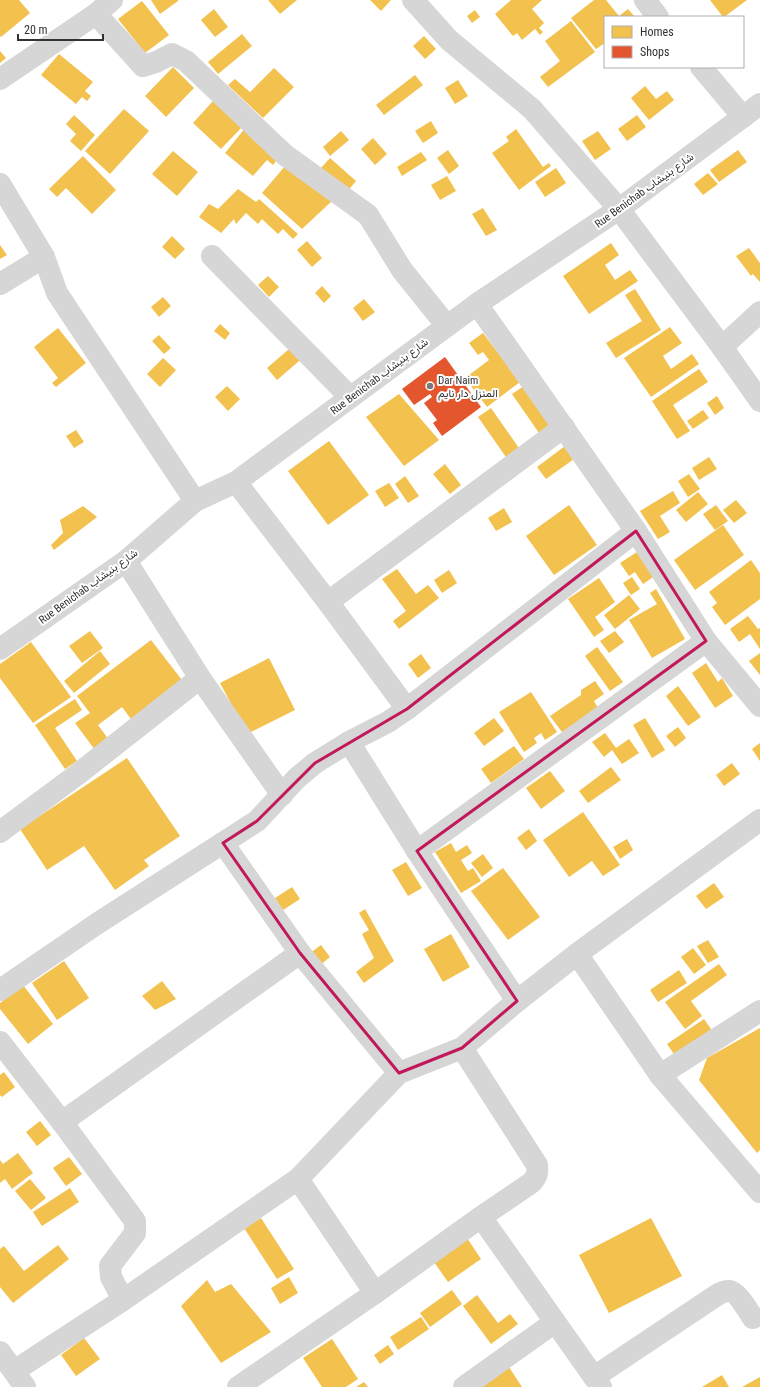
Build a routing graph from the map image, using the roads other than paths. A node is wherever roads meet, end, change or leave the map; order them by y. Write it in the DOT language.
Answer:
graph roads {
  1 [pos="112,0"];
  2 [pos="413,0"];
  3 [pos="96,14"];
  4 [pos="702,68"];
  5 [pos="0,79"];
  6 [pos="760,104"];
  7 [pos="743,117"];
  8 [pos="0,184"];
  9 [pos="619,209"];
  10 [pos="212,256"];
  11 [pos="44,257"];
  12 [pos="0,284"];
  13 [pos="477,304"];
  14 [pos="760,312"];
  15 [pos="447,326"];
  16 [pos="722,347"];
  17 [pos="350,397"];
  18 [pos="760,401"];
  19 [pos="564,427"];
  20 [pos="236,482"];
  21 [pos="195,501"];
  22 [pos="636,531"];
  23 [pos="126,561"];
  24 [pos="328,602"];
  25 [pos="706,641"];
  26 [pos="0,649"];
  27 [pos="200,678"];
  28 [pos="760,706"];
  29 [pos="407,709"];
  30 [pos="350,742"];
  31 [pos="282,794"];
  32 [pos="760,820"];
  33 [pos="0,832"];
  34 [pos="223,843"];
  35 [pos="417,851"];
  36 [pos="300,952"];
  37 [pos="577,954"];
  38 [pos="0,990"];
  39 [pos="516,1001"];
  40 [pos="760,1011"];
  41 [pos="0,1042"];
  42 [pos="462,1048"];
  43 [pos="399,1073"];
  44 [pos="660,1075"];
  45 [pos="62,1122"];
  46 [pos="298,1179"];
  47 [pos="759,1188"];
  48 [pos="481,1217"];
  49 [pos="375,1293"];
  50 [pos="123,1300"];
  51 [pos="758,1320"];
  52 [pos="555,1322"];
  53 [pos="0,1352"];
  54 [pos="20,1382"];
  55 [pos="597,1382"];
  56 [pos="245,1385"];
  57 [pos="464,1387"];
  1 -- 3 [label="street"];
  2 -- 9 [label="street"];
  3 -- 5 [label="street"];
  3 -- 15 [label="street"];
  4 -- 7 [label="street"];
  6 -- 7 [label="street, Rue Benichab شارع بنيشاب"];
  7 -- 9 [label="street, Rue Benichab شارع بنيشاب"];
  8 -- 11 [label="street"];
  9 -- 13 [label="street, Rue Benichab شارع بنيشاب"];
  9 -- 16 [label="street"];
  10 -- 17 [label="street"];
  11 -- 12 [label="street"];
  11 -- 21 [label="street"];
  13 -- 15 [label="street, Rue Benichab شارع بنيشاب"];
  13 -- 19 [label="street"];
  14 -- 16 [label="street"];
  15 -- 17 [label="street, Rue Benichab شارع بنيشاب"];
  16 -- 18 [label="street"];
  17 -- 20 [label="street, Rue Benichab شارع بنيشاب"];
  19 -- 22 [label="street"];
  19 -- 24 [label="street"];
  20 -- 21 [label="street, Rue Benichab شارع بنيشاب"];
  20 -- 24 [label="street"];
  21 -- 23 [label="street, Rue Benichab شارع بنيشاب"];
  22 -- 25 [label="street"];
  22 -- 29 [label="street"];
  23 -- 26 [label="street, Rue Benichab شارع بنيشاب"];
  23 -- 27 [label="street"];
  24 -- 29 [label="street"];
  25 -- 28 [label="street"];
  25 -- 35 [label="street"];
  27 -- 31 [label="street"];
  27 -- 33 [label="street"];
  29 -- 30 [label="street"];
  30 -- 31 [label="street"];
  30 -- 35 [label="street"];
  31 -- 34 [label="street"];
  32 -- 37 [label="street"];
  34 -- 36 [label="street"];
  34 -- 38 [label="street"];
  35 -- 39 [label="street"];
  36 -- 43 [label="street"];
  36 -- 45 [label="street"];
  37 -- 39 [label="street"];
  37 -- 44 [label="street"];
  39 -- 42 [label="street"];
  40 -- 44 [label="street"];
  41 -- 45 [label="street"];
  42 -- 43 [label="street"];
  42 -- 48 [label="street"];
  43 -- 46 [label="street"];
  44 -- 47 [label="street"];
  45 -- 50 [label="street"];
  46 -- 49 [label="street"];
  46 -- 50 [label="street"];
  48 -- 49 [label="street"];
  48 -- 52 [label="street"];
  49 -- 56 [label="street"];
  50 -- 54 [label="street"];
  51 -- 55 [label="street"];
  52 -- 55 [label="street"];
  52 -- 57 [label="street"];
  53 -- 54 [label="street"];
}
